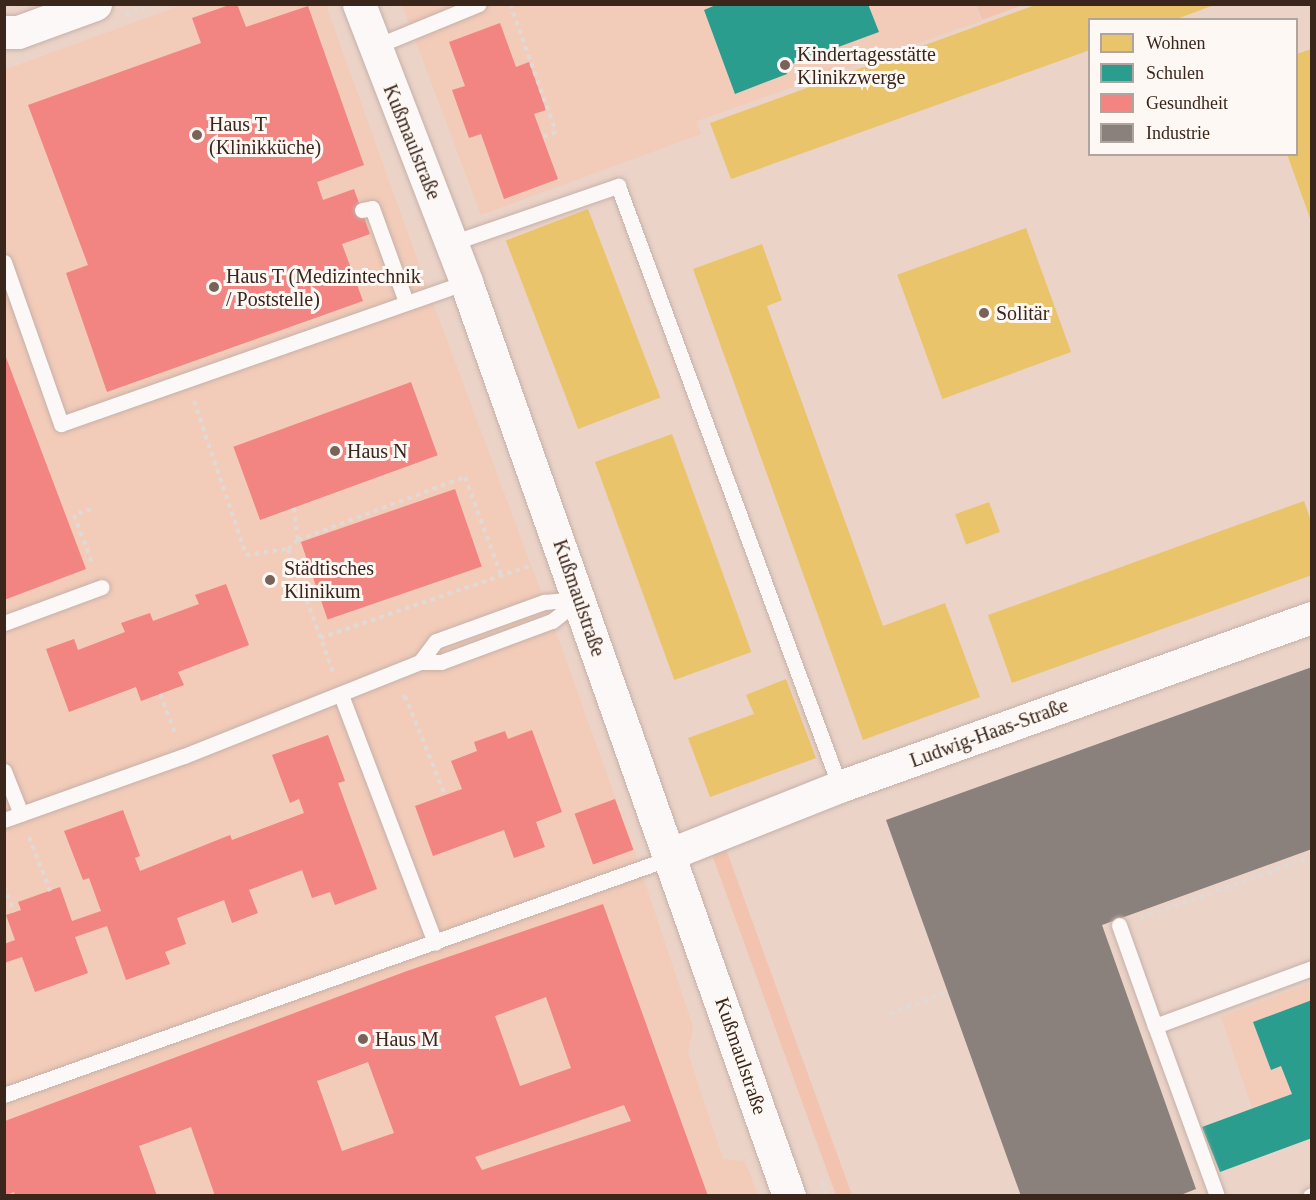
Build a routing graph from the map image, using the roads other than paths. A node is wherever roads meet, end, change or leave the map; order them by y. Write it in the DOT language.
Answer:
graph roads {
  1 [pos="95,4"];
  2 [pos="359,4"];
  3 [pos="479,4"];
  4 [pos="4,32"];
  5 [pos="374,47"];
  6 [pos="362,210"];
  7 [pos="452,243"];
  8 [pos="4,262"];
  9 [pos="466,282"];
  10 [pos="406,302"];
  11 [pos="102,587"];
  12 [pos="580,599"];
  13 [pos="1311,618"];
  14 [pos="4,623"];
  15 [pos="420,662"];
  16 [pos="341,695"];
  17 [pos="4,771"];
  18 [pos="840,787"];
  19 [pos="21,814"];
  20 [pos="4,820"];
  21 [pos="669,856"];
  22 [pos="1119,925"];
  23 [pos="435,943"];
  24 [pos="1311,968"];
  25 [pos="1155,1026"];
  26 [pos="4,1095"];
  27 [pos="781,1189"];
  28 [pos="1217,1196"];
  1 -- 4 [label="street"];
  2 -- 5 [label="street, Kußmaulstraße"];
  3 -- 5 [label="lane"];
  5 -- 7 [label="street, Kußmaulstraße"];
  6 -- 10 [label="lane"];
  7 -- 9 [label="street, Kußmaulstraße"];
  7 -- 18 [label="lane"];
  8 -- 10 [label="lane"];
  9 -- 10 [label="lane"];
  9 -- 12 [label="street, Kußmaulstraße"];
  11 -- 14 [label="lane"];
  12 -- 15 [label="lane"];
  12 -- 15 [label="lane"];
  12 -- 21 [label="street, Kußmaulstraße"];
  13 -- 18 [label="street, Ludwig-Haas-Straße"];
  15 -- 16 [label="lane"];
  16 -- 19 [label="lane"];
  16 -- 23 [label="lane"];
  17 -- 19 [label="lane"];
  18 -- 21 [label="street, Ludwig-Haas-Straße"];
  19 -- 20 [label="lane"];
  21 -- 23 [label="lane"];
  21 -- 27 [label="street, Kußmaulstraße"];
  22 -- 25 [label="lane"];
  23 -- 26 [label="lane"];
  24 -- 25 [label="lane"];
  25 -- 28 [label="lane"];
}
